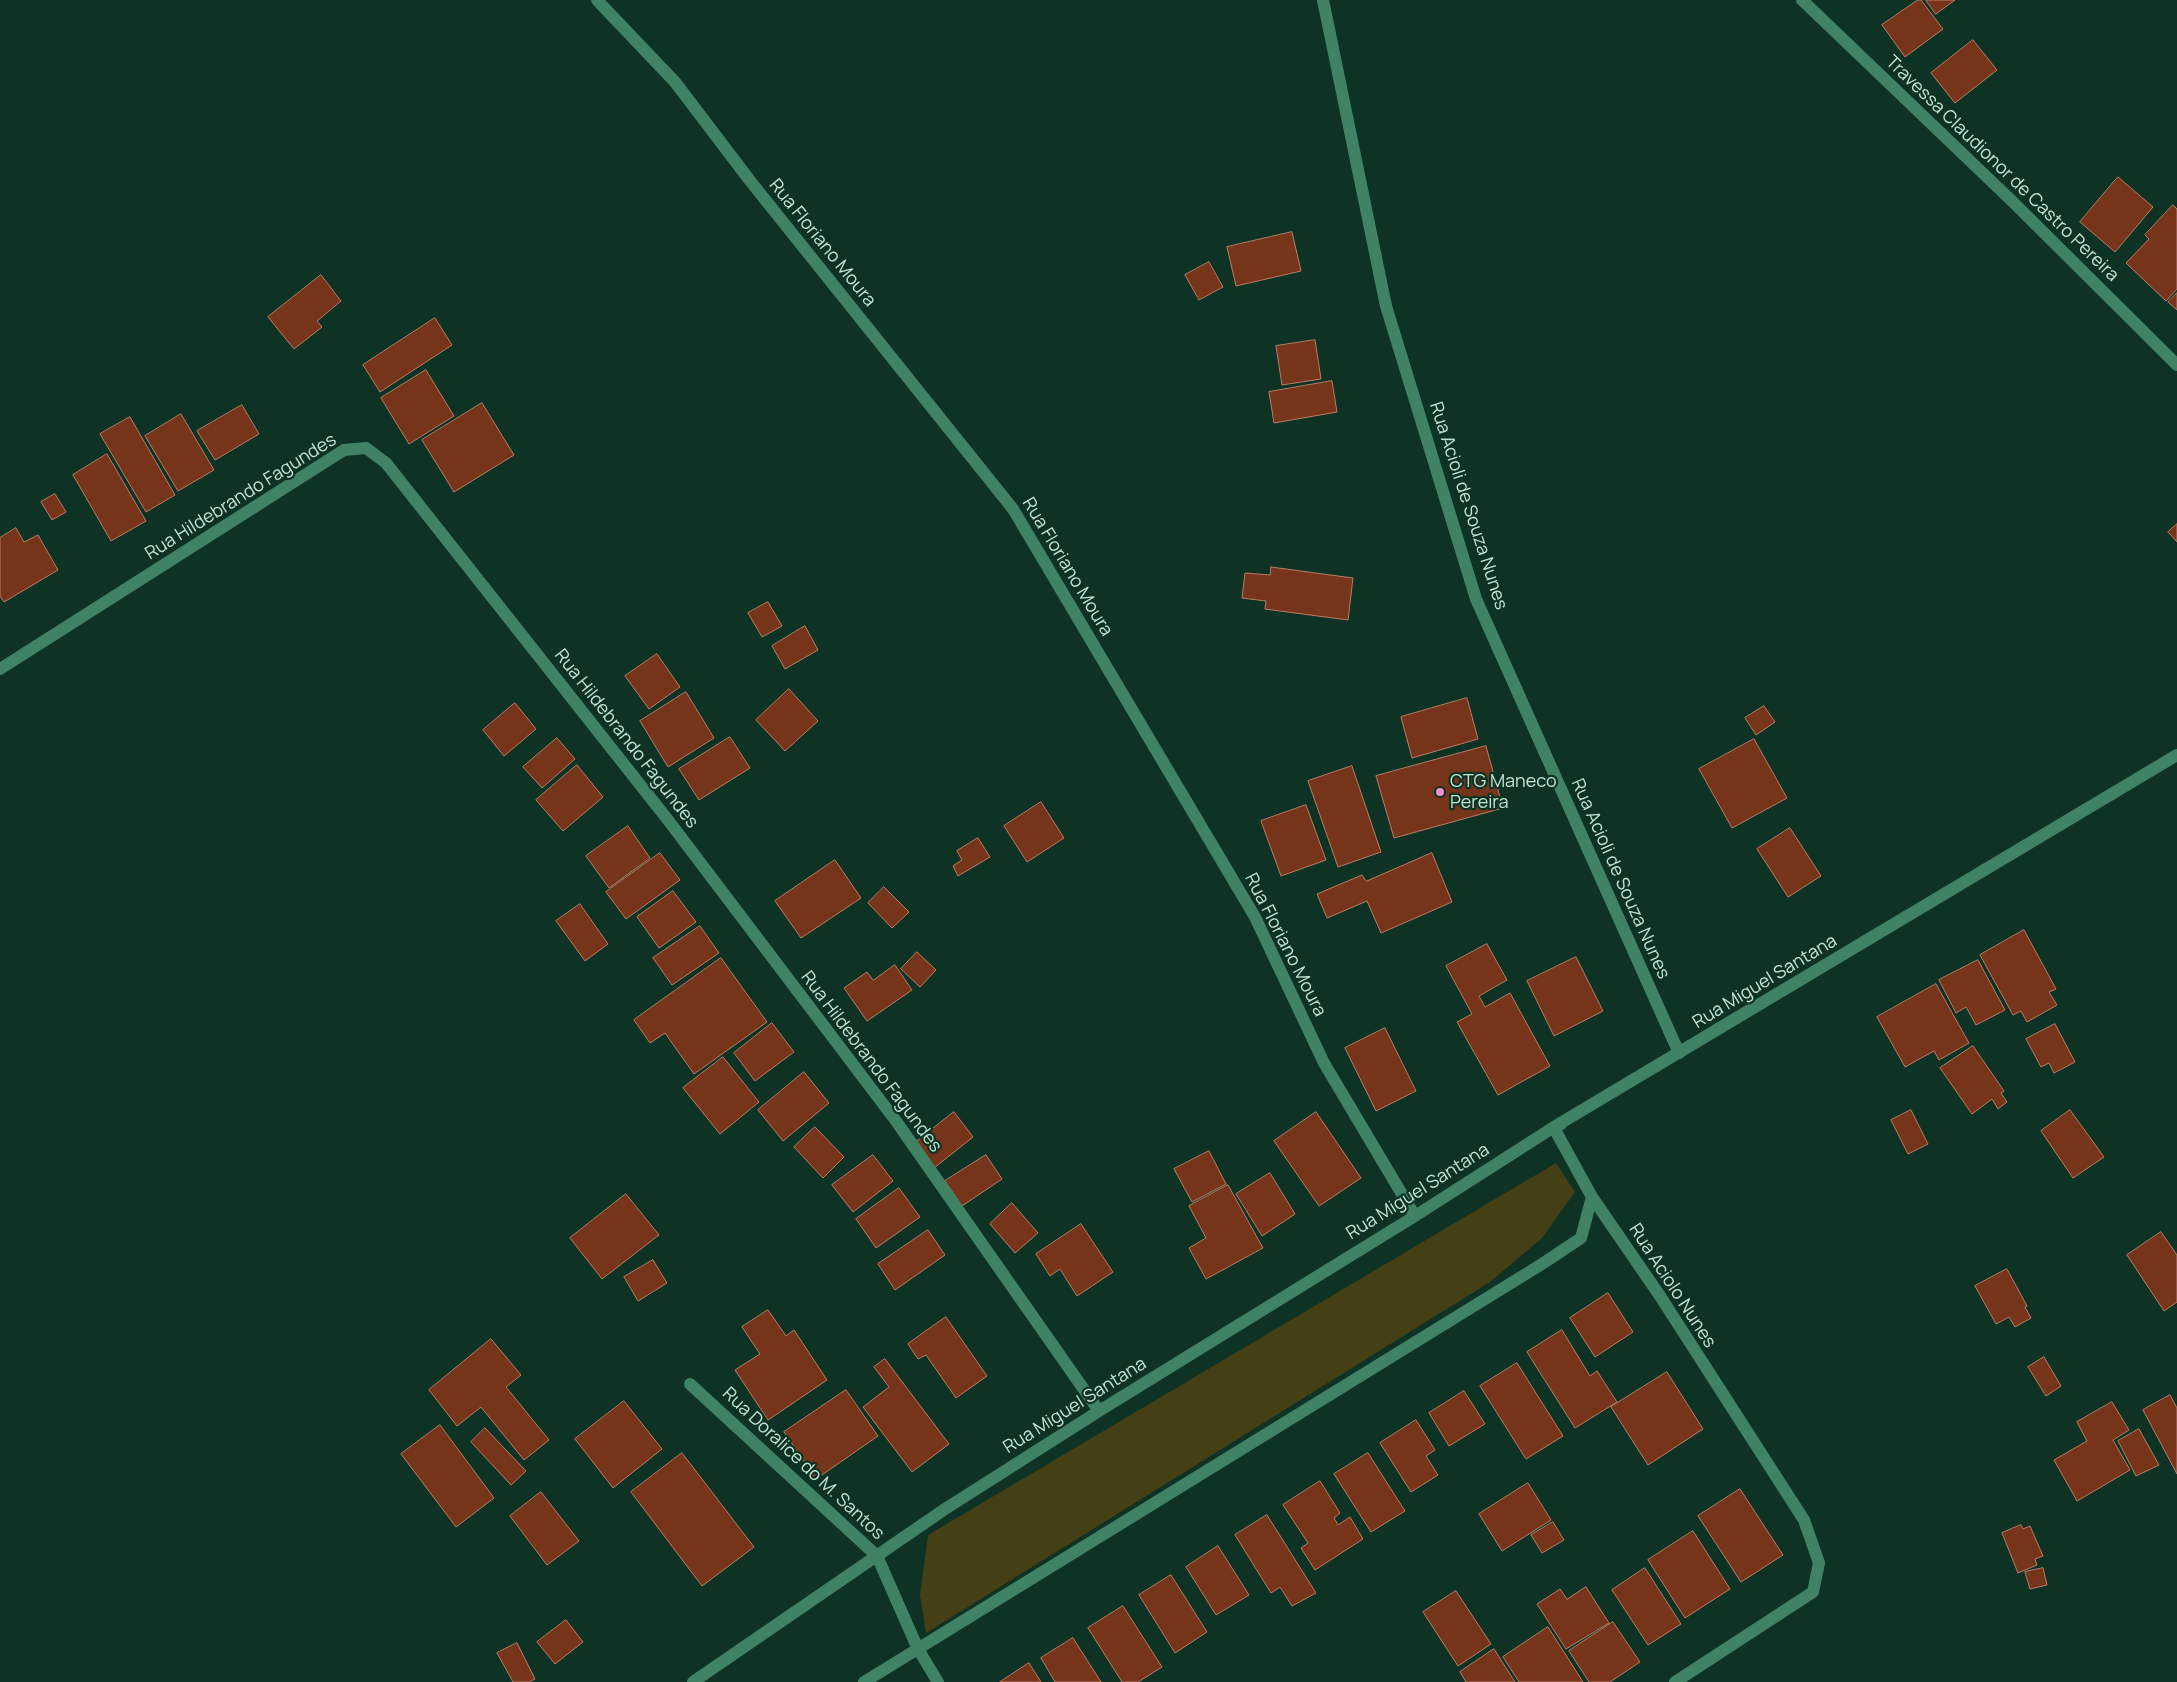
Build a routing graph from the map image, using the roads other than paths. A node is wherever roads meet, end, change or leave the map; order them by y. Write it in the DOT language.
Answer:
graph roads {
  1 [pos="597,0"];
  2 [pos="1323,0"];
  3 [pos="1802,0"];
  4 [pos="2177,365"];
  5 [pos="0,669"];
  6 [pos="2177,755"];
  7 [pos="1675,1056"];
  8 [pos="1592,1197"];
  9 [pos="1415,1216"];
  10 [pos="690,1384"];
  11 [pos="1099,1411"];
  12 [pos="876,1556"];
  13 [pos="918,1649"];
  14 [pos="693,1682"];
  15 [pos="864,1682"];
  16 [pos="938,1682"];
  17 [pos="1675,1682"];
  1 -- 9 [label="street, Rua Floriano Moura"];
  2 -- 7 [label="street, Rua Acioli de Souza Nunes"];
  3 -- 4 [label="street, Travessa Claudionor de Castro Pereira"];
  5 -- 11 [label="street, Rua Hildebrando Fagundes"];
  6 -- 7 [label="street, Rua Miguel Santana"];
  7 -- 8 [label="street, Rua Aciolo Nunes"];
  7 -- 9 [label="street, Rua Miguel Santana"];
  8 -- 13 [label="street"];
  8 -- 17 [label="street, Rua Aciolo Nunes"];
  9 -- 11 [label="street, Rua Miguel Santana"];
  10 -- 12 [label="street, Rua Doralice do M. Santos"];
  11 -- 12 [label="street, Rua Miguel Santana"];
  12 -- 13 [label="street, Rua Doralice do M. Santos"];
  12 -- 14 [label="street, Rua Miguel Santana"];
  13 -- 15 [label="street"];
  13 -- 16 [label="street, Rua Doralice do M. Santos"];
}
